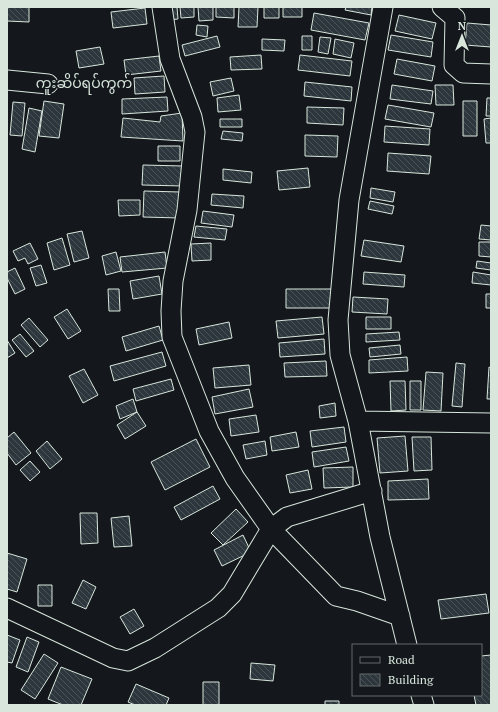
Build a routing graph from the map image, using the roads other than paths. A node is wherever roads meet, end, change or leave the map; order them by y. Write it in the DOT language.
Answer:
graph roads {
  1 [pos="162,7"];
  2 [pos="383,7"];
  3 [pos="442,7"];
  4 [pos="491,74"];
  5 [pos="7,80"];
  6 [pos="48,84"];
  7 [pos="358,420"];
  8 [pos="491,423"];
  9 [pos="372,491"];
  10 [pos="271,529"];
  11 [pos="7,608"];
  12 [pos="400,616"];
  13 [pos="407,644"];
  1 -- 10 [label="street"];
  2 -- 7 [label="street"];
  3 -- 4 [label="street"];
  5 -- 6 [label="street"];
  7 -- 8 [label="street"];
  7 -- 9 [label="street"];
  9 -- 10 [label="street"];
  9 -- 12 [label="street"];
  10 -- 11 [label="street"];
  10 -- 12 [label="street"];
  12 -- 13 [label="street"];
}
